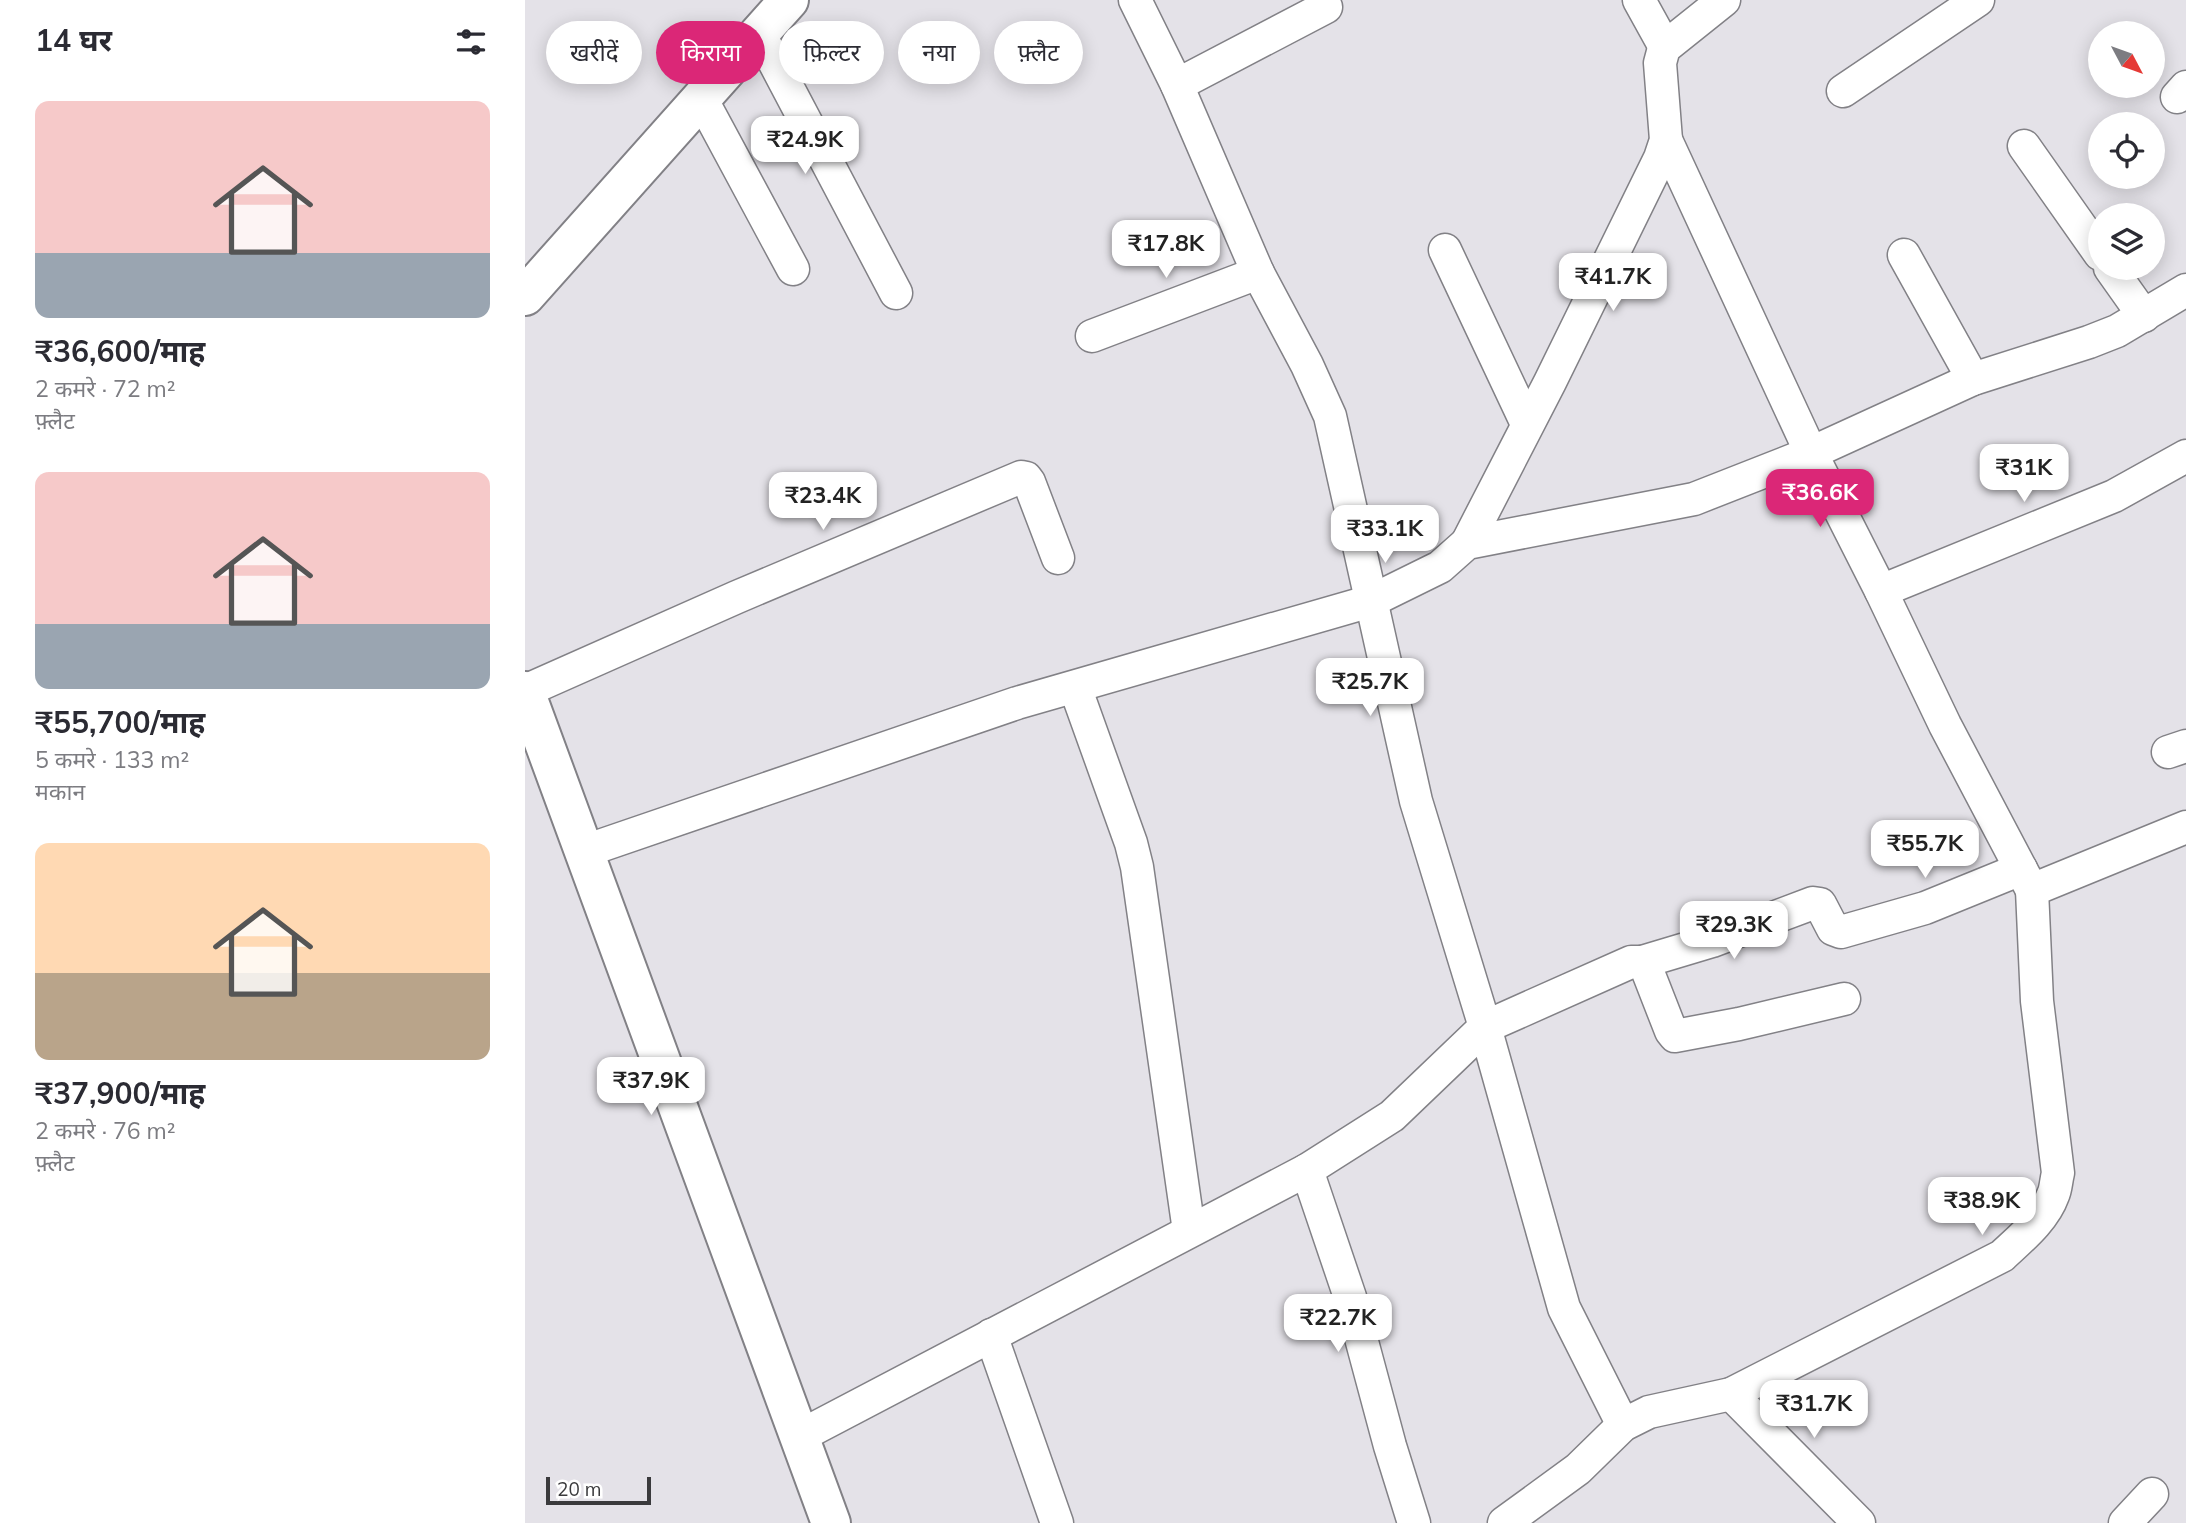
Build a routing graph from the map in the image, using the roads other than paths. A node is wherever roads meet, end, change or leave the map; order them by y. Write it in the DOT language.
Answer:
graph roads {
  1 [pos="789,0"];
  2 [pos="1135,0"];
  3 [pos="1639,0"];
  4 [pos="1724,0"];
  5 [pos="1978,0"];
  6 [pos="1326,7"];
  7 [pos="765,26"];
  8 [pos="765,44"];
  9 [pos="1665,47"];
  10 [pos="716,84"];
  11 [pos="1177,85"];
  12 [pos="1843,92"];
  13 [pos="702,100"];
  14 [pos="1666,140"];
  15 [pos="2024,146"];
  16 [pos="2088,237"];
  17 [pos="1445,250"];
  18 [pos="1905,255"];
  19 [pos="793,269"];
  20 [pos="1258,273"];
  21 [pos="2118,280"];
  22 [pos="2186,290"];
  23 [pos="896,293"];
  24 [pos="525,296"];
  25 [pos="2144,316"];
  26 [pos="1092,337"];
  27 [pos="1973,379"];
  28 [pos="1527,424"];
  29 [pos="1811,453"];
  30 [pos="2186,456"];
  31 [pos="1467,543"];
  32 [pos="1058,558"];
  33 [pos="1881,591"];
  34 [pos="1371,601"];
  35 [pos="1075,687"];
  36 [pos="525,691"];
  37 [pos="2186,827"];
  38 [pos="585,851"];
  39 [pos="2027,879"];
  40 [pos="1642,962"];
  41 [pos="1844,999"];
  42 [pos="1485,1027"];
  43 [pos="1307,1170"];
  44 [pos="1189,1231"];
  45 [pos="991,1335"];
  46 [pos="1731,1394"];
  47 [pos="1623,1425"];
  48 [pos="800,1436"];
  49 [pos="2152,1494"];
  50 [pos="831,1523"];
  51 [pos="1057,1523"];
  52 [pos="1414,1523"];
  53 [pos="1504,1523"];
  54 [pos="1859,1523"];
  55 [pos="2125,1523"];
  1 -- 7 [label="street"];
  2 -- 11 [label="street"];
  3 -- 9 [label="street"];
  4 -- 9 [label="street"];
  5 -- 12 [label="street"];
  6 -- 11 [label="street"];
  8 -- 23 [label="street"];
  9 -- 14 [label="street"];
  10 -- 13 [label="street"];
  11 -- 20 [label="street"];
  13 -- 19 [label="street"];
  13 -- 24 [label="street"];
  14 -- 28 [label="street"];
  14 -- 29 [label="street"];
  15 -- 16 [label="street"];
  17 -- 28 [label="street"];
  18 -- 27 [label="street"];
  20 -- 26 [label="street"];
  20 -- 34 [label="street"];
  21 -- 25 [label="street"];
  22 -- 25 [label="street"];
  25 -- 27 [label="street"];
  27 -- 29 [label="street"];
  28 -- 31 [label="street"];
  29 -- 31 [label="street"];
  29 -- 33 [label="street"];
  30 -- 33 [label="street"];
  31 -- 34 [label="street"];
  32 -- 36 [label="street"];
  33 -- 39 [label="street"];
  34 -- 35 [label="street"];
  34 -- 42 [label="street"];
  35 -- 38 [label="street"];
  35 -- 44 [label="street"];
  36 -- 38 [label="street"];
  37 -- 39 [label="street"];
  38 -- 48 [label="street"];
  39 -- 40 [label="street"];
  39 -- 46 [label="street"];
  40 -- 41 [label="street"];
  40 -- 42 [label="street"];
  42 -- 43 [label="street"];
  42 -- 47 [label="street"];
  43 -- 44 [label="street"];
  43 -- 52 [label="street"];
  44 -- 45 [label="street"];
  45 -- 48 [label="street"];
  45 -- 51 [label="street"];
  46 -- 47 [label="street"];
  46 -- 54 [label="street"];
  47 -- 53 [label="street"];
  48 -- 50 [label="street"];
  49 -- 55 [label="street"];
}
